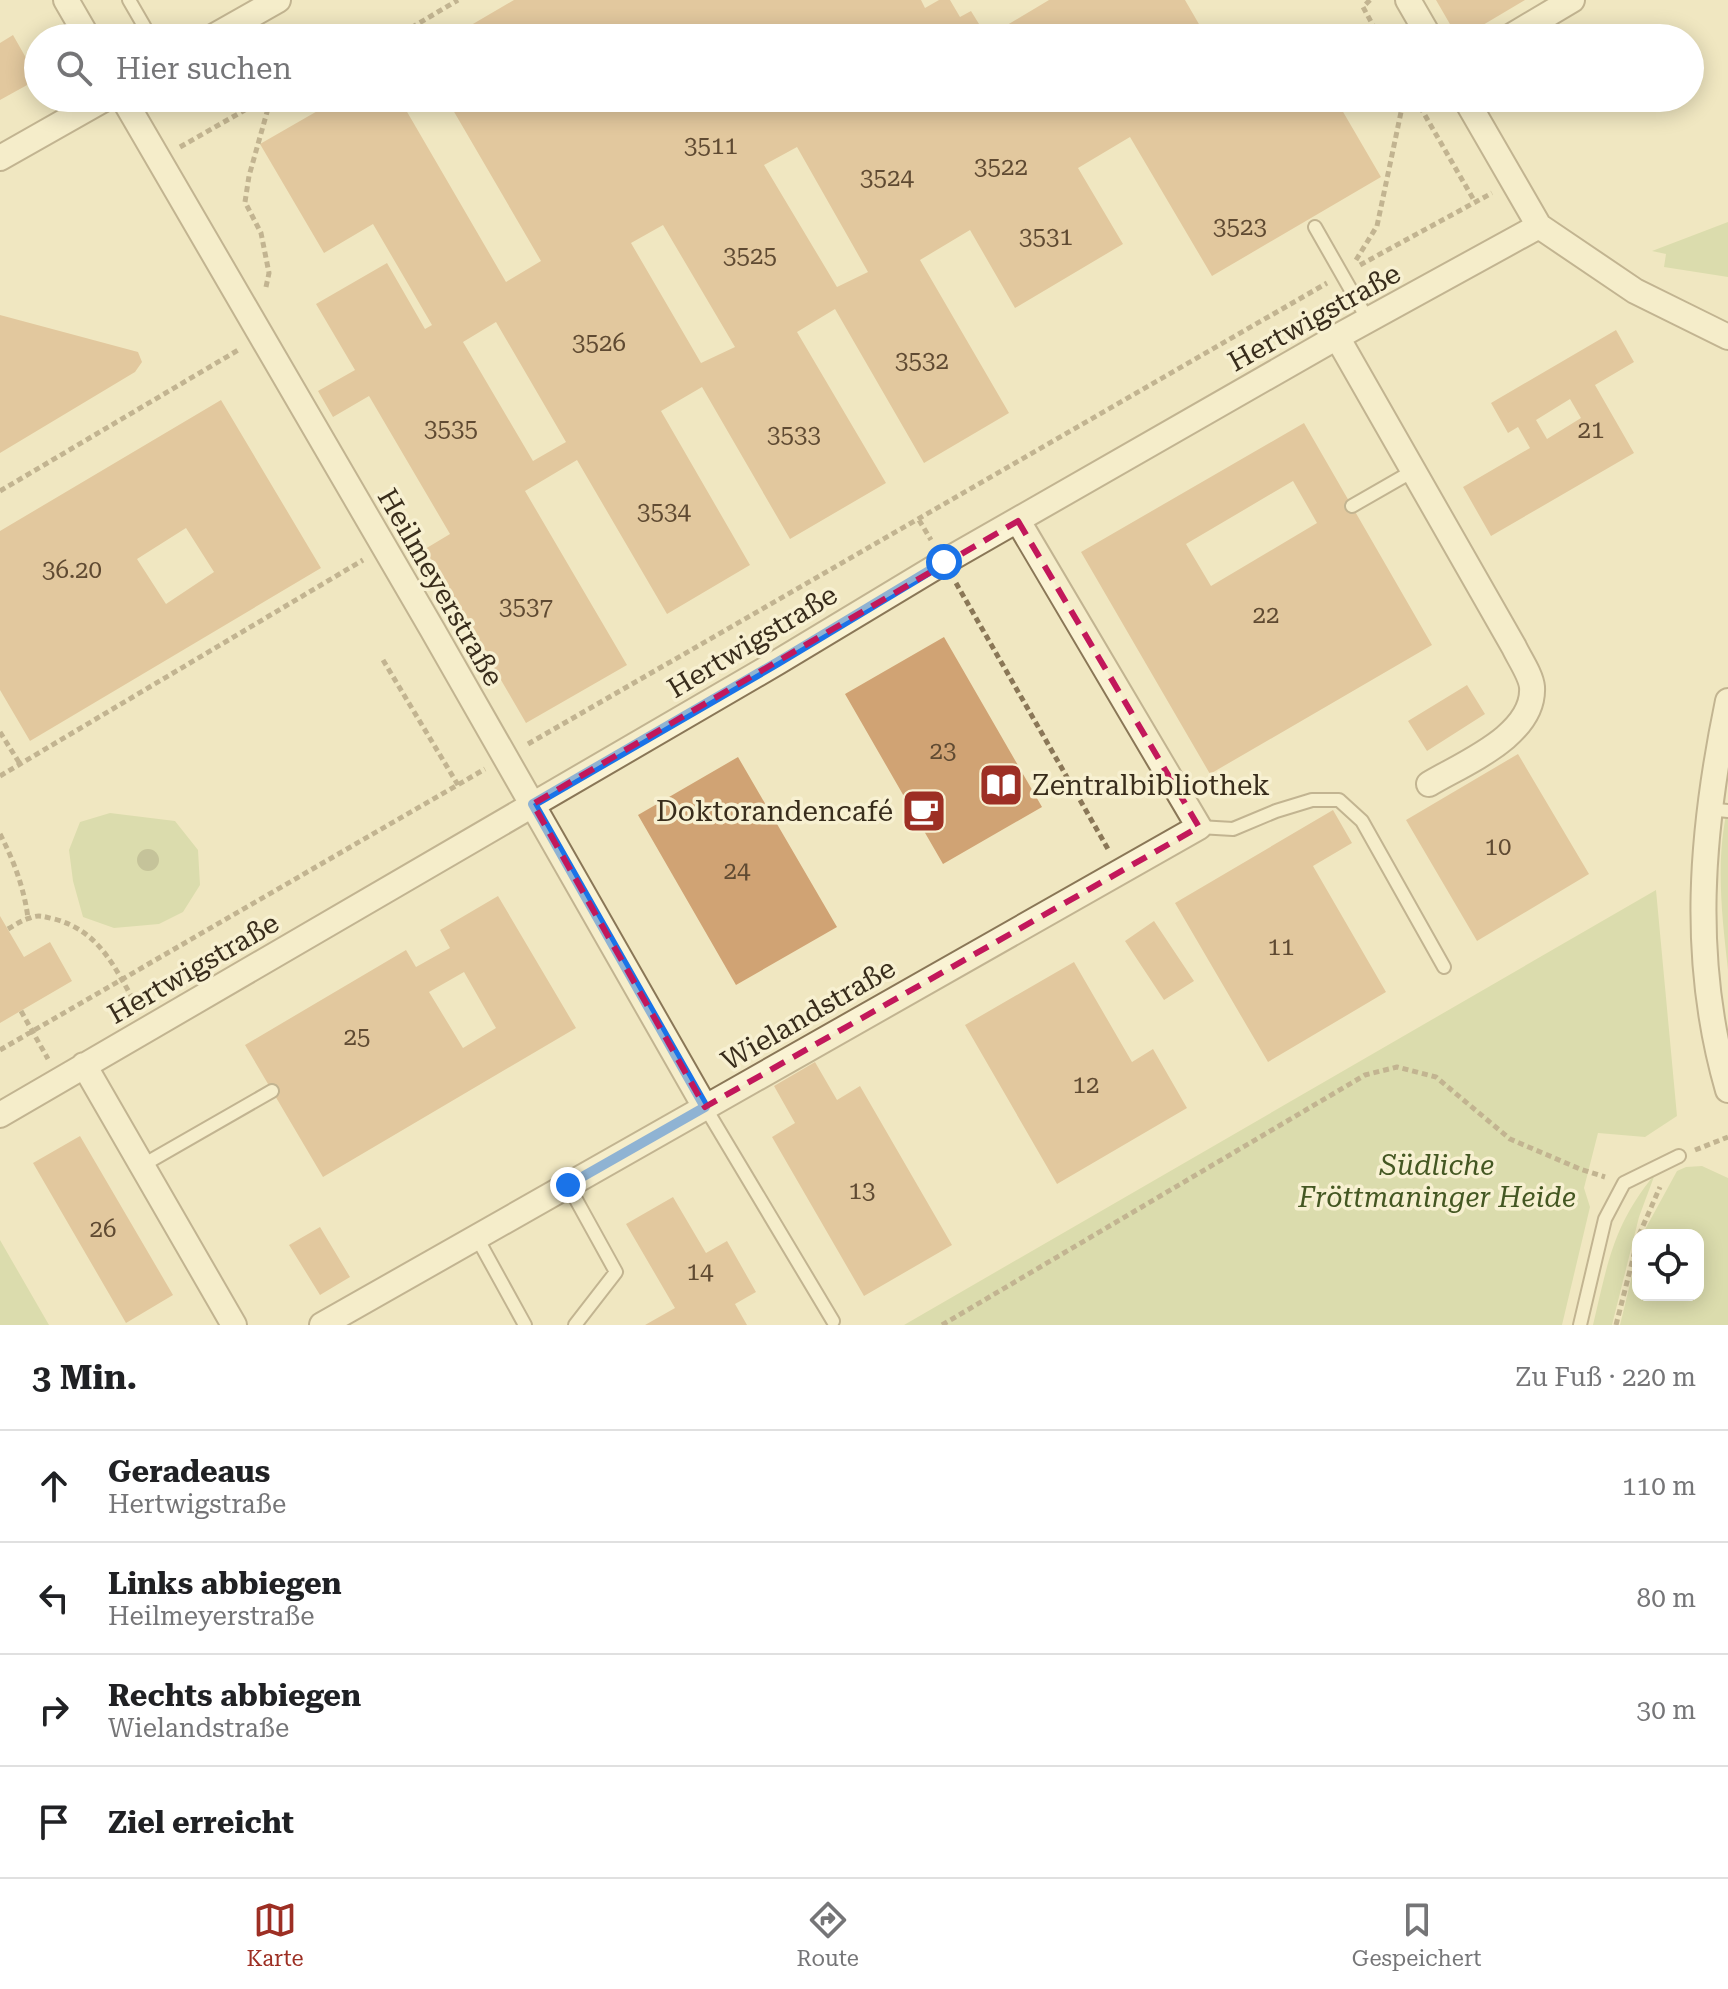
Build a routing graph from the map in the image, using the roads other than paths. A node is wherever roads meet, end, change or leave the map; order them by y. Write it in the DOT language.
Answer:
graph roads {
  1 [pos="66,0"];
  2 [pos="129,0"];
  3 [pos="278,0"];
  4 [pos="1408,0"];
  5 [pos="1572,0"];
  6 [pos="77,24"];
  7 [pos="143,24"];
  8 [pos="236,24"];
  9 [pos="1422,24"];
  10 [pos="1532,24"];
  11 [pos="81,112"];
  12 [pos="132,112"];
  13 [pos="1473,112"];
  14 [pos="0,158"];
  15 [pos="1539,226"];
  16 [pos="1315,227"];
  17 [pos="1368,320"];
  18 [pos="1337,337"];
  19 [pos="1728,337"];
  20 [pos="1413,471"];
  21 [pos="1352,506"];
  22 [pos="1018,521"];
  23 [pos="1728,701"];
  24 [pos="1429,784"];
  25 [pos="533,804"];
  26 [pos="1718,810"];
  27 [pos="1199,827"];
  28 [pos="1444,967"];
  29 [pos="84,1065"];
  30 [pos="1728,1090"];
  31 [pos="272,1091"];
  32 [pos="705,1107"];
  33 [pos="0,1115"];
  34 [pos="1679,1156"];
  35 [pos="143,1165"];
  36 [pos="568,1185"];
  37 [pos="476,1236"];
  38 [pos="833,1321"];
  39 [pos="234,1325"];
  40 [pos="322,1325"];
  41 [pos="525,1325"];
  42 [pos="575,1325"];
  43 [pos="1580,1325"];
  1 -- 6 [label="street"];
  2 -- 7 [label="lane"];
  3 -- 8 [label="street"];
  4 -- 9 [label="street"];
  5 -- 10 [label="street"];
  11 -- 14 [label="street"];
  12 -- 25 [label="street, Heilmeyerstraße"];
  13 -- 15 [label="street"];
  15 -- 17 [label="street, Hertwigstraße"];
  15 -- 19 [label="street"];
  16 -- 17 [label="lane"];
  17 -- 18 [label="street, Hertwigstraße"];
  18 -- 20 [label="street"];
  18 -- 22 [label="street, Hertwigstraße"];
  20 -- 21 [label="lane"];
  20 -- 24 [label="street"];
  22 -- 25 [label="street, Hertwigstraße"];
  22 -- 27 [label="street"];
  23 -- 26 [label="street"];
  25 -- 29 [label="street, Hertwigstraße"];
  25 -- 32 [label="street, Heilmeyerstraße"];
  26 -- 30 [label="street"];
  27 -- 28 [label="lane"];
  27 -- 32 [label="street, Wielandstraße"];
  29 -- 33 [label="street, Hertwigstraße"];
  29 -- 35 [label="street"];
  31 -- 35 [label="lane"];
  32 -- 36 [label="street, Wielandstraße"];
  32 -- 38 [label="lane"];
  34 -- 43 [label="lane"];
  35 -- 39 [label="street"];
  36 -- 37 [label="street, Wielandstraße"];
  36 -- 42 [label="lane"];
  37 -- 40 [label="street, Wielandstraße"];
  37 -- 41 [label="lane"];
}
